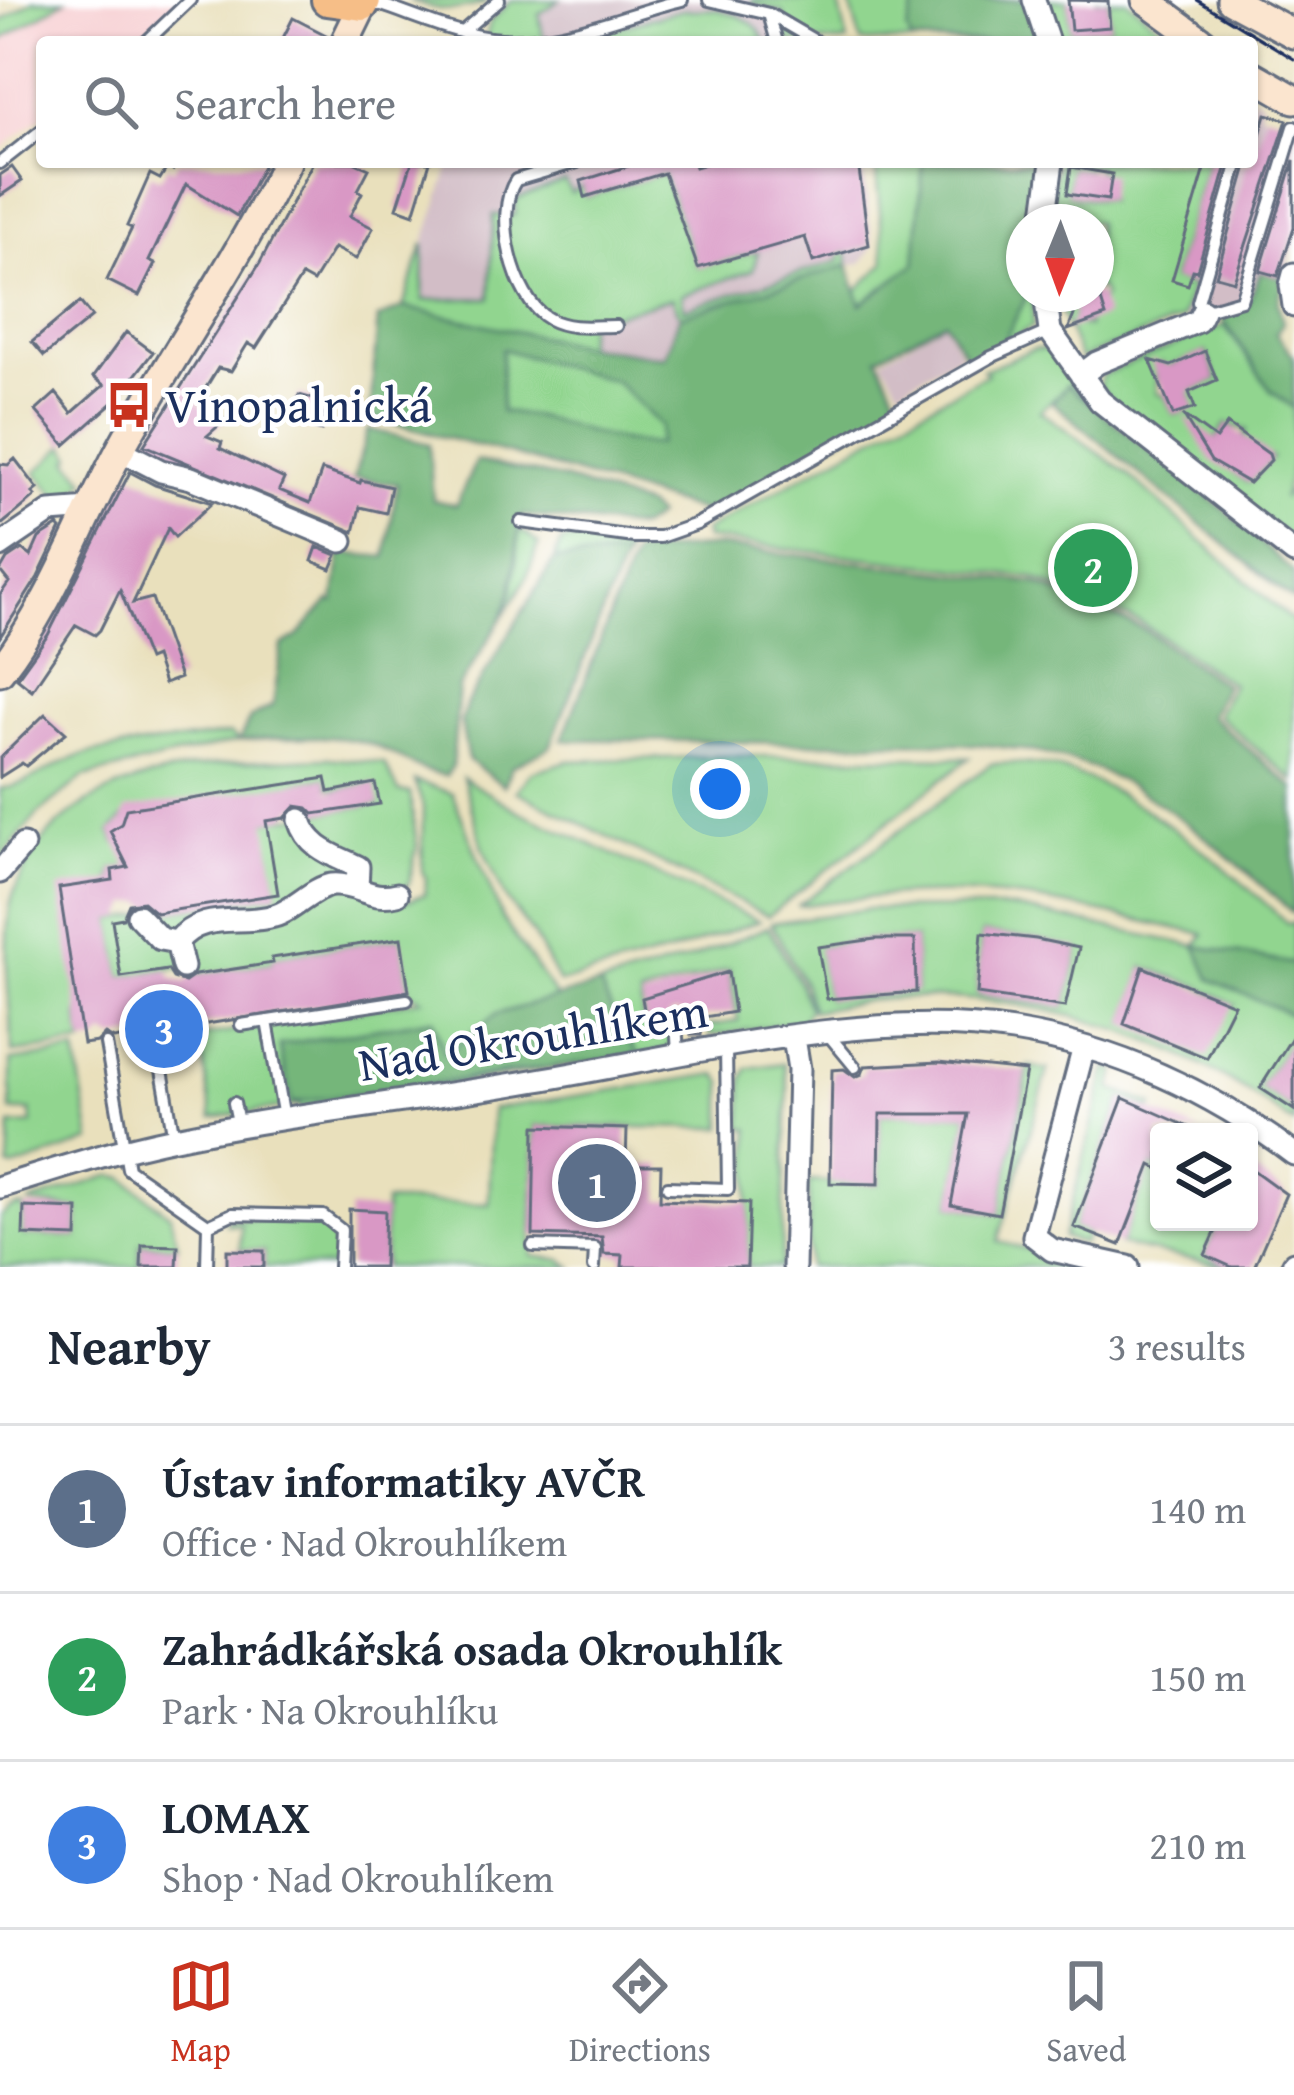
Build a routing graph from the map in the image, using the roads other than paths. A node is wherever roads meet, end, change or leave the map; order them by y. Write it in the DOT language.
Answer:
graph roads {
  1 [pos="190,0"];
  2 [pos="327,0"];
  3 [pos="499,0"];
  4 [pos="682,0"];
  5 [pos="710,0"];
  6 [pos="1034,0"];
  7 [pos="1146,0"];
  8 [pos="1231,0"];
  9 [pos="364,3"];
  10 [pos="769,14"];
  11 [pos="462,32"];
  12 [pos="1294,34"];
  13 [pos="152,36"];
  14 [pos="348,36"];
  15 [pos="482,36"];
  16 [pos="555,36"];
  17 [pos="775,36"];
  18 [pos="808,36"];
  19 [pos="1046,36"];
  20 [pos="1195,36"];
  21 [pos="1258,78"];
  22 [pos="1294,99"];
  23 [pos="1294,127"];
  24 [pos="36,135"];
  25 [pos="0,163"];
  26 [pos="283,168"];
  27 [pos="557,168"];
  28 [pos="1051,168"];
  29 [pos="1236,168"];
  30 [pos="1046,204"];
  31 [pos="1294,274"];
  32 [pos="1294,306"];
  33 [pos="1203,311"];
  34 [pos="1047,312"];
  35 [pos="616,326"];
  36 [pos="1050,331"];
  37 [pos="1081,375"];
  38 [pos="120,450"];
  39 [pos="90,509"];
  40 [pos="521,522"];
  41 [pos="341,541"];
  42 [pos="0,546"];
  43 [pos="1294,553"];
  44 [pos="0,671"];
  45 [pos="300,820"];
  46 [pos="23,845"];
  47 [pos="0,872"];
  48 [pos="357,890"];
  49 [pos="397,894"];
  50 [pos="138,916"];
  51 [pos="177,942"];
  52 [pos="183,967"];
  53 [pos="407,1000"];
  54 [pos="267,1021"];
  55 [pos="676,1022"];
  56 [pos="242,1025"];
  57 [pos="827,1033"];
  58 [pos="157,1036"];
  59 [pos="794,1038"];
  60 [pos="106,1044"];
  61 [pos="1084,1047"];
  62 [pos="726,1048"];
  63 [pos="679,1056"];
  64 [pos="855,1067"];
  65 [pos="234,1103"];
  66 [pos="285,1119"];
  67 [pos="238,1127"];
  68 [pos="174,1138"];
  69 [pos="124,1150"];
  70 [pos="1294,1154"];
  71 [pos="0,1187"];
  72 [pos="668,1187"];
  73 [pos="208,1225"];
  74 [pos="533,1246"];
  75 [pos="207,1267"];
  76 [pos="339,1267"];
  77 [pos="594,1267"];
  78 [pos="794,1267"];
  79 [pos="1128,1267"];
  1 -- 13 [label="lane"];
  2 -- 9 [label="main road"];
  3 -- 11 [label="lane"];
  4 -- 16 [label="lane"];
  5 -- 10 [label="lane"];
  6 -- 19 [label="street"];
  7 -- 20 [label="street"];
  8 -- 12 [label="street"];
  9 -- 11 [label="lane"];
  9 -- 14 [label="street"];
  10 -- 17 [label="lane"];
  10 -- 18 [label="lane"];
  11 -- 15 [label="lane"];
  21 -- 22 [label="street"];
  23 -- 33 [label="lane"];
  24 -- 25 [label="lane"];
  26 -- 38 [label="street"];
  27 -- 35 [label="lane"];
  28 -- 30 [label="street"];
  29 -- 33 [label="lane"];
  31 -- 32 [label="street"];
  33 -- 37 [label="street"];
  34 -- 36 [label="street"];
  36 -- 37 [label="street"];
  36 -- 40 [label="lane"];
  37 -- 43 [label="street"];
  38 -- 39 [label="street"];
  38 -- 41 [label="street"];
  39 -- 42 [label="street"];
  39 -- 44 [label="street"];
  45 -- 48 [label="street"];
  46 -- 47 [label="street"];
  48 -- 49 [label="street"];
  48 -- 51 [label="street"];
  50 -- 51 [label="street"];
  51 -- 52 [label="street"];
  53 -- 54 [label="lane"];
  54 -- 56 [label="lane"];
  54 -- 66 [label="lane"];
  55 -- 63 [label="lane"];
  57 -- 59 [label="street, Nad Okrouhlíkem"];
  57 -- 61 [label="street, Nad Okrouhlíkem"];
  57 -- 64 [label="lane"];
  58 -- 68 [label="lane"];
  59 -- 62 [label="street, Nad Okrouhlíkem"];
  59 -- 78 [label="street"];
  60 -- 69 [label="lane"];
  61 -- 70 [label="street, Nad Okrouhlíkem"];
  61 -- 79 [label="street"];
  62 -- 63 [label="street, Nad Okrouhlíkem"];
  62 -- 72 [label="lane"];
  63 -- 66 [label="street, Nad Okrouhlíkem"];
  65 -- 67 [label="lane"];
  66 -- 67 [label="street, Nad Okrouhlíkem"];
  67 -- 68 [label="street, Nad Okrouhlíkem"];
  68 -- 69 [label="street, Nad Okrouhlíkem"];
  69 -- 71 [label="street, Nad Okrouhlíkem"];
  69 -- 73 [label="lane"];
  73 -- 75 [label="lane"];
  73 -- 76 [label="lane"];
  74 -- 77 [label="lane"];
}
